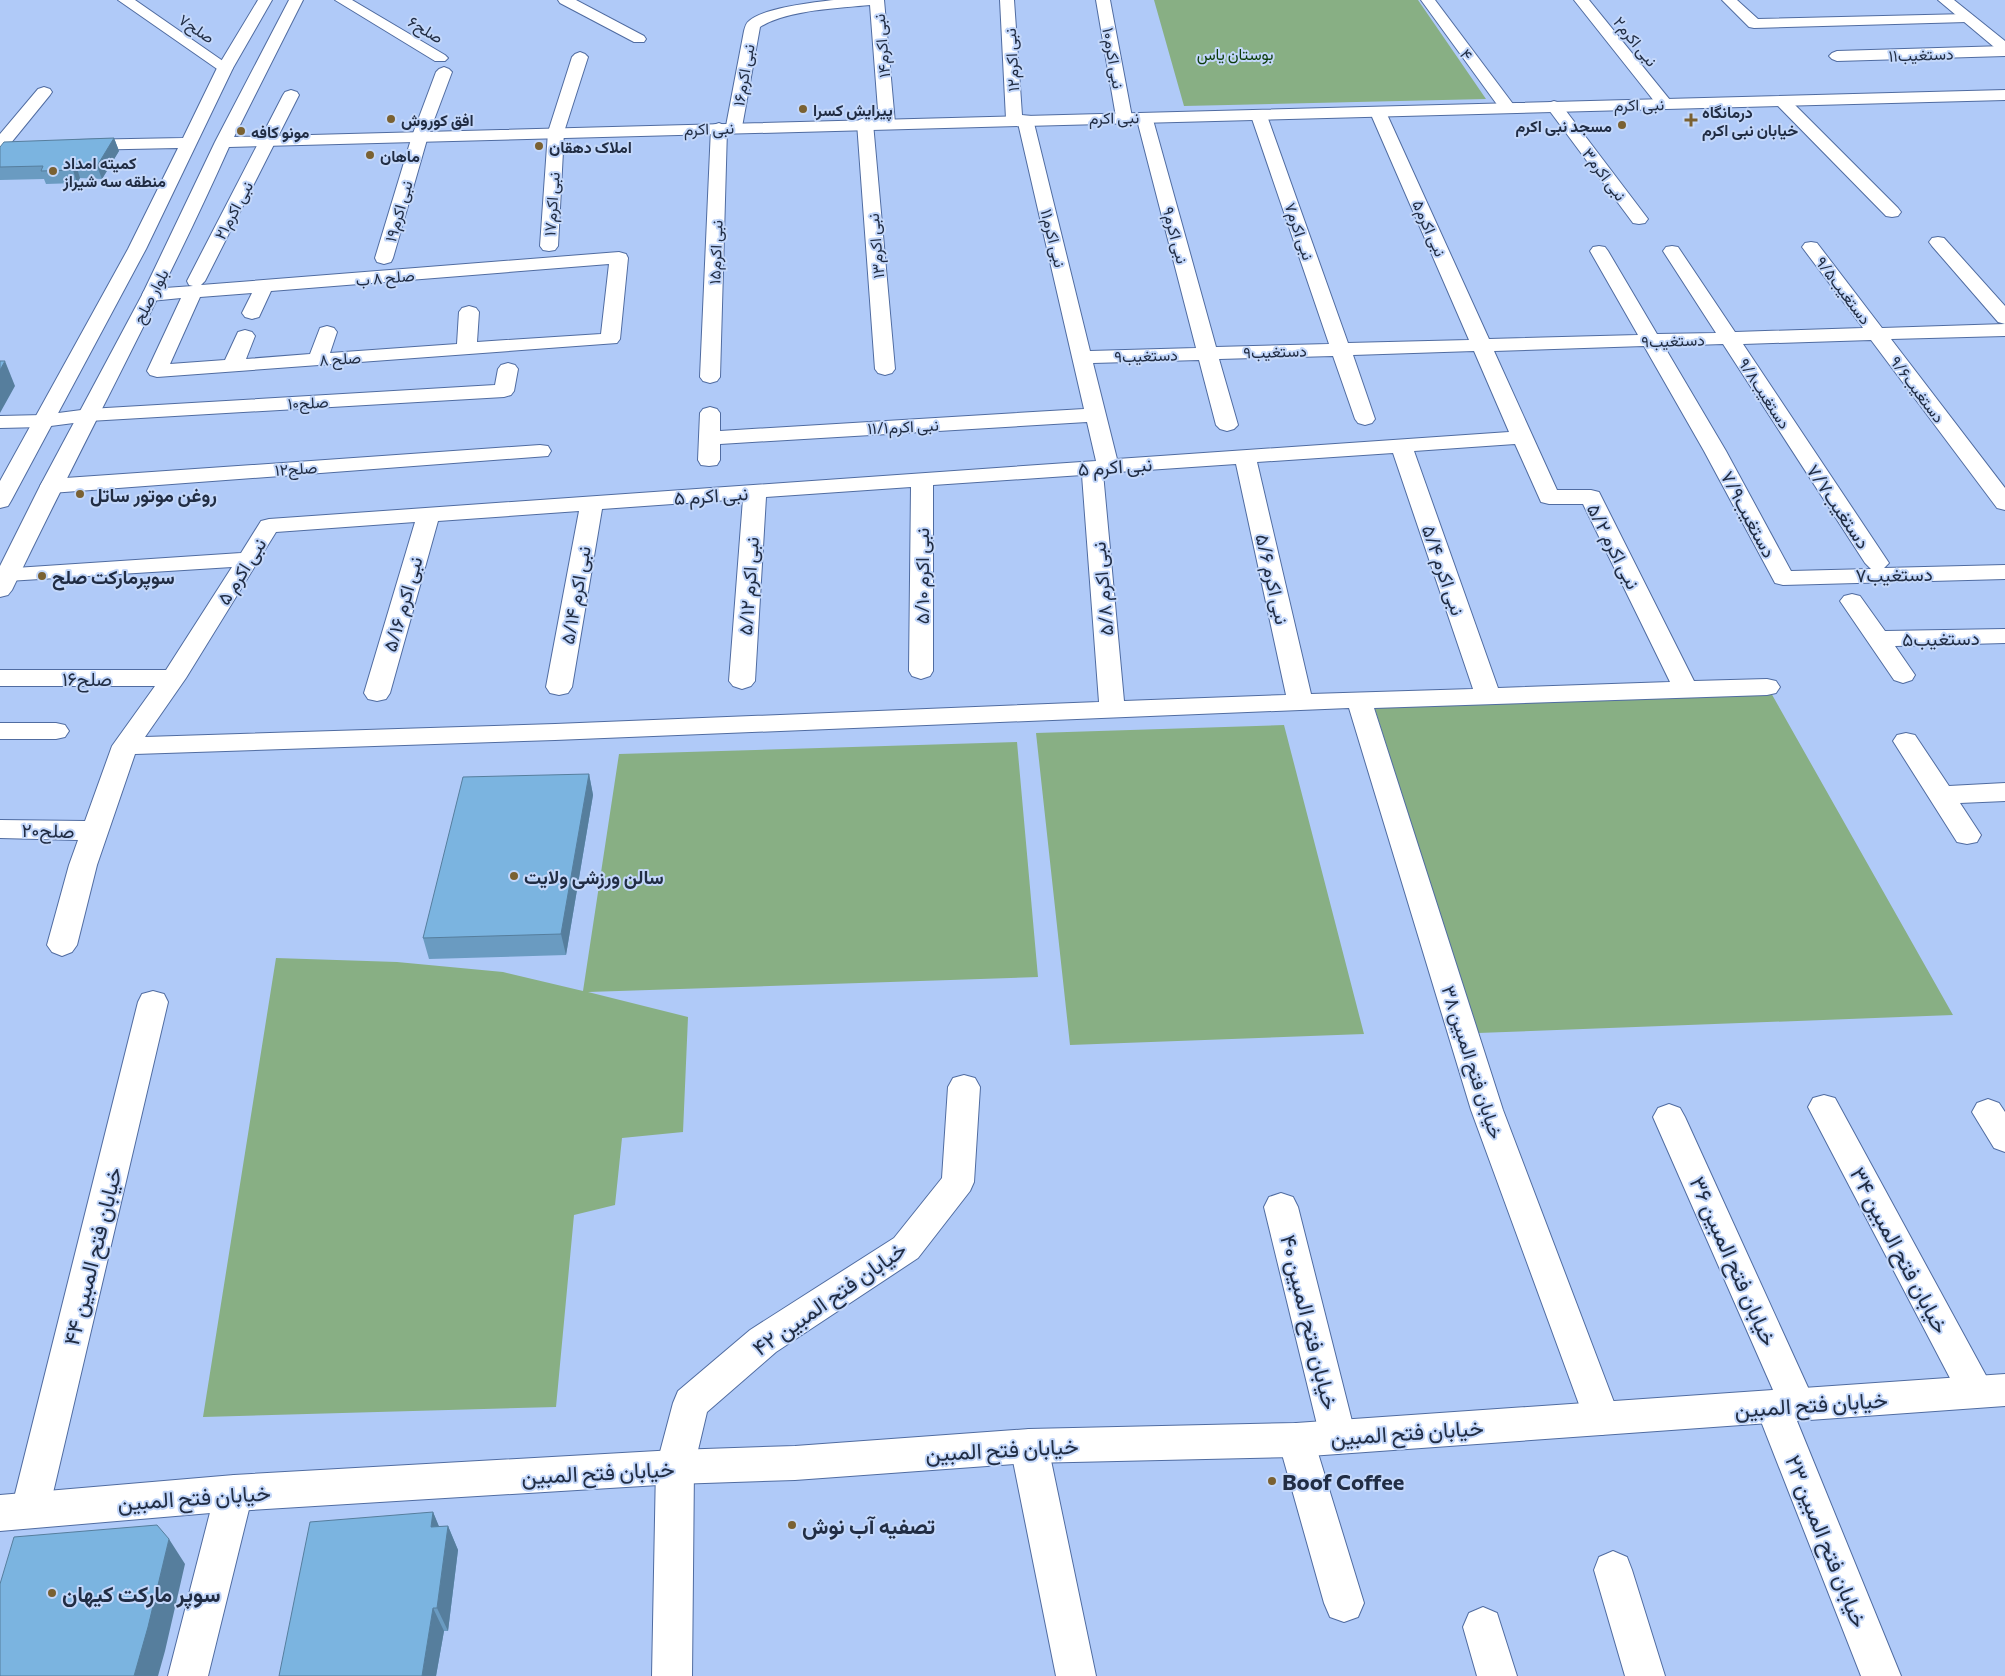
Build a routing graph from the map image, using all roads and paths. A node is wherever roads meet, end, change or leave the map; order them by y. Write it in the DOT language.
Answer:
graph roads {
  1 [pos="125,0"];
  2 [pos="266,0"];
  3 [pos="296,0"];
  4 [pos="342,0"];
  5 [pos="565,0"];
  6 [pos="791,0"];
  7 [pos="872,0"];
  8 [pos="878,0"];
  9 [pos="1007,0"];
  10 [pos="1104,0"];
  11 [pos="1428,0"];
  12 [pos="1582,0"];
  13 [pos="1729,0"];
  14 [pos="1945,0"];
  15 [pos="808,7"];
  16 [pos="1966,18"];
  17 [pos="1868,20"];
  18 [pos="639,39"];
  19 [pos="2005,50"];
  20 [pos="1915,54"];
  21 [pos="1837,56"];
  22 [pos="580,57"];
  23 [pos="442,65"];
  24 [pos="225,68"];
  25 [pos="44,92"];
  26 [pos="291,95"];
  27 [pos="2005,95"];
  28 [pos="1782,100"];
  29 [pos="1664,103"];
  30 [pos="1554,106"];
  31 [pos="1507,107"];
  32 [pos="1377,110"];
  33 [pos="1258,113"];
  34 [pos="1144,116"];
  35 [pos="1124,117"];
  36 [pos="1019,119"];
  37 [pos="887,123"];
  38 [pos="865,124"];
  39 [pos="727,127"];
  40 [pos="556,132"];
  41 [pos="420,136"];
  42 [pos="269,140"];
  43 [pos="190,142"];
  44 [pos="223,142"];
  45 [pos="0,146"];
  46 [pos="67,146"];
  47 [pos="19,147"];
  48 [pos="1892,212"];
  49 [pos="1639,219"];
  50 [pos="1938,242"];
  51 [pos="1811,247"];
  52 [pos="1599,251"];
  53 [pos="1672,251"];
  54 [pos="384,258"];
  55 [pos="547,263"];
  56 [pos="195,286"];
  57 [pos="264,286"];
  58 [pos="151,295"];
  59 [pos="469,312"];
  60 [pos="252,314"];
  61 [pos="2005,318"];
  62 [pos="2005,330"];
  63 [pos="327,332"];
  64 [pos="1877,334"];
  65 [pos="245,336"];
  66 [pos="1729,338"];
  67 [pos="610,339"];
  68 [pos="1651,340"];
  69 [pos="1483,345"];
  70 [pos="1341,349"];
  71 [pos="467,350"];
  72 [pos="1208,353"];
  73 [pos="1083,357"];
  74 [pos="318,360"];
  75 [pos="233,366"];
  76 [pos="508,369"];
  77 [pos="885,369"];
  78 [pos="710,377"];
  79 [pos="710,413"];
  80 [pos="89,415"];
  81 [pos="1096,415"];
  82 [pos="1365,419"];
  83 [pos="43,421"];
  84 [pos="0,422"];
  85 [pos="1227,425"];
  86 [pos="1523,437"];
  87 [pos="709,438"];
  88 [pos="1401,446"];
  89 [pos="1800,448"];
  90 [pos="540,451"];
  91 [pos="1245,457"];
  92 [pos="709,460"];
  93 [pos="1100,467"];
  94 [pos="922,480"];
  95 [pos="51,486"];
  96 [pos="755,492"];
  97 [pos="0,501"];
  98 [pos="592,503"];
  99 [pos="2005,503"];
  100 [pos="428,515"];
  101 [pos="248,559"];
  102 [pos="1877,563"];
  103 [pos="2005,572"];
  104 [pos="1783,578"];
  105 [pos="4,582"];
  106 [pos="1852,601"];
  107 [pos="2005,636"];
  108 [pos="1878,639"];
  109 [pos="921,672"];
  110 [pos="1903,674"];
  111 [pos="0,678"];
  112 [pos="174,678"];
  113 [pos="742,681"];
  114 [pos="559,687"];
  115 [pos="1767,687"];
  116 [pos="1686,690"];
  117 [pos="376,693"];
  118 [pos="1488,695"];
  119 [pos="1359,700"];
  120 [pos="1300,702"];
  121 [pos="1112,710"];
  122 [pos="0,731"];
  123 [pos="56,731"];
  124 [pos="1906,741"];
  125 [pos="124,746"];
  126 [pos="2005,792"];
  127 [pos="1942,794"];
  128 [pos="0,829"];
  129 [pos="96,831"];
  130 [pos="1967,835"];
  131 [pos="62,945"];
  132 [pos="153,1002"];
  133 [pos="964,1087"];
  134 [pos="1824,1107"];
  135 [pos="1988,1112"];
  136 [pos="1670,1117"];
  137 [pos="2005,1139"];
  138 [pos="1281,1208"];
  139 [pos="1990,1391"];
  140 [pos="1786,1406"];
  141 [pos="1602,1418"];
  142 [pos="1338,1437"];
  143 [pos="1296,1440"];
  144 [pos="1029,1446"];
  145 [pos="675,1467"];
  146 [pos="234,1493"];
  147 [pos="15,1511"];
  148 [pos="1613,1570"];
  149 [pos="1344,1603"];
  150 [pos="1483,1627"];
  151 [pos="188,1676"];
  152 [pos="672,1676"];
  153 [pos="1076,1676"];
  154 [pos="1496,1676"];
  155 [pos="1645,1676"];
  156 [pos="1881,1676"];
  1 -- 24 [label="street, صلح۷"];
  2 -- 24 [label="street, بلوار صلح"];
  3 -- 44 [label="street, بلوار صلح"];
  4 -- 23 [label="street, صلح۶"];
  5 -- 18 [label="street"];
  6 -- 15 [label="street"];
  7 -- 15 [label="street"];
  8 -- 37 [label="street, نبی اکرم۱۴"];
  9 -- 36 [label="street, نبی اکرم۱۲"];
  10 -- 35 [label="street, نبی اکرم۱۰"];
  11 -- 31 [label="street, ۴"];
  12 -- 29 [label="street, نبی اکرم۲"];
  13 -- 17 [label="street"];
  14 -- 16 [label="street"];
  15 -- 39 [label="street, نبی اکرم۱۶"];
  16 -- 17 [label="street"];
  16 -- 19 [label="street"];
  17 -- 20 [label="street"];
  19 -- 20 [label="street, دستغیب۱۱"];
  20 -- 21 [label="street, دستغیب۱۱"];
  22 -- 40 [label="street, نبی اکرم۱۷"];
  23 -- 41 [label="street, نبی اکرم۱۹"];
  24 -- 43 [label="street, بلوار صلح"];
  25 -- 45 [label="street"];
  26 -- 42 [label="street, نبی اکرم۲۱"];
  27 -- 28 [label="street, نبی اکرم"];
  28 -- 29 [label="street, نبی اکرم"];
  28 -- 48 [label="street"];
  29 -- 30 [label="street, نبی اکرم"];
  30 -- 31 [label="street, نبی اکرم"];
  30 -- 49 [label="street, نبی اکرم۳"];
  31 -- 32 [label="street, نبی اکرم"];
  32 -- 33 [label="street, نبی اکرم"];
  32 -- 69 [label="street, نبی اکرم۵"];
  33 -- 34 [label="street, نبی اکرم"];
  33 -- 70 [label="street, نبی اکرم۷"];
  34 -- 35 [label="street, نبی اکرم"];
  34 -- 72 [label="street, نبی اکرم۹"];
  35 -- 36 [label="street, نبی اکرم"];
  36 -- 37 [label="street, نبی اکرم"];
  36 -- 73 [label="street, نبی اکرم۱۱"];
  37 -- 38 [label="street, نبی اکرم"];
  38 -- 39 [label="street, نبی اکرم"];
  38 -- 77 [label="street, نبی اکرم۱۳"];
  39 -- 40 [label="street, نبی اکرم"];
  39 -- 78 [label="street, نبی اکرم۱۵"];
  40 -- 41 [label="street, نبی اکرم"];
  40 -- 55 [label="street, نبی اکرم۱۷"];
  41 -- 42 [label="street, نبی اکرم"];
  41 -- 54 [label="street, نبی اکرم۱۹"];
  42 -- 44 [label="street, نبی اکرم"];
  42 -- 56 [label="street, نبی اکرم۲۱"];
  43 -- 46 [label="street"];
  43 -- 83 [label="street, بلوار صلح"];
  44 -- 58 [label="street, بلوار صلح"];
  45 -- 47 [label="street"];
  50 -- 61 [label="street"];
  51 -- 64 [label="street, ۹/۵دستغیب"];
  52 -- 68 [label="street, دستغیب۷/۹"];
  53 -- 66 [label="street, دستغیب۹/۸"];
  55 -- 57 [label="street, صلح ۸ ب"];
  55 -- 67 [label="street, صلح ۸ ب"];
  56 -- 57 [label="street, صلح ۸ ب"];
  56 -- 58 [label="street, صلح ۸ ب"];
  56 -- 75 [label="street, ۸ صلح"];
  57 -- 60 [label="street"];
  58 -- 80 [label="street, بلوار صلح"];
  59 -- 71 [label="street"];
  62 -- 64 [label="street, دستغیب۹"];
  63 -- 74 [label="street"];
  64 -- 66 [label="street, دستغیب۹"];
  64 -- 99 [label="street, دستغیب۹/۶"];
  65 -- 75 [label="street"];
  66 -- 68 [label="street, دستغیب۹"];
  66 -- 89 [label="street, دستغیب۹/۸"];
  67 -- 71 [label="street, ۸ صلح"];
  68 -- 69 [label="street, دستغیب۹"];
  68 -- 104 [label="street, دستغیب۷/۹"];
  69 -- 70 [label="street, دستغیب۹"];
  69 -- 86 [label="street"];
  70 -- 72 [label="street, ۹دستغیب"];
  70 -- 82 [label="street, نبی اکرم۷"];
  71 -- 74 [label="street, ۸ صلح"];
  72 -- 73 [label="street, دستغیب۹"];
  72 -- 85 [label="street, نبی اکرم۹"];
  73 -- 81 [label="street, نبی اکرم۱۱"];
  74 -- 75 [label="street, ۸ صلح"];
  76 -- 80 [label="street, صلح۱۰"];
  79 -- 87 [label="street"];
  80 -- 83 [label="street"];
  80 -- 95 [label="street, بلوار صلح"];
  81 -- 87 [label="street, نبی اکرم۱۱/۱"];
  81 -- 93 [label="street, نبی اکرم ۵/۸"];
  83 -- 84 [label="street"];
  83 -- 97 [label="street, بلوار صلح"];
  86 -- 88 [label="street, نبی اکرم ۵"];
  86 -- 116 [label="street, نبی اکرم ۵/۲"];
  87 -- 92 [label="street"];
  88 -- 91 [label="street, نبی اکرم ۵"];
  88 -- 118 [label="street, نبی اکرم ۵/۴"];
  89 -- 102 [label="street, دستغیب۷/۷"];
  90 -- 95 [label="street, صلح۱۲"];
  91 -- 93 [label="street, نبی اکرم ۵"];
  91 -- 120 [label="street, نبی اکرم ۵/۶"];
  93 -- 94 [label="street, نبی اکرم ۵"];
  93 -- 121 [label="street, نبی اکرم ۵/۸"];
  94 -- 96 [label="street, نبی اکرم ۵"];
  94 -- 109 [label="street, نبی اکرم ۵/۱۰"];
  95 -- 105 [label="street, بلوار صلح"];
  96 -- 98 [label="street, نبی اکرم ۵"];
  96 -- 113 [label="street, نبی اکرم ۵/۱۲"];
  98 -- 100 [label="street, نبی اکرم ۵"];
  98 -- 114 [label="street, نبی اکرم ۵/۱۴"];
  100 -- 101 [label="street, نبی اکرم ۵"];
  100 -- 117 [label="street, نبی اکرم ۵/۱۶"];
  101 -- 105 [label="street"];
  101 -- 112 [label="street, نبی اکرم ۵"];
  103 -- 104 [label="street, دستغیب۷"];
  106 -- 108 [label="street"];
  107 -- 108 [label="street, دستغیب۵"];
  108 -- 110 [label="street"];
  111 -- 112 [label="street, صلح۱۶"];
  112 -- 125 [label="street, نبی اکرم ۵"];
  115 -- 116 [label="street"];
  116 -- 118 [label="street"];
  118 -- 119 [label="street"];
  119 -- 120 [label="street"];
  119 -- 141 [label="street, خیابان فتح المبین ۳۸"];
  120 -- 121 [label="street"];
  121 -- 125 [label="street"];
  122 -- 123 [label="street"];
  124 -- 127 [label="street"];
  125 -- 129 [label="street, نبی اکرم ۵"];
  126 -- 127 [label="street"];
  127 -- 130 [label="street"];
  128 -- 129 [label="street, صلح۲۰"];
  129 -- 131 [label="street, نبی اکرم ۵"];
  132 -- 147 [label="street, خیابان فتح المبین ۴۴"];
  133 -- 145 [label="street, خیابان فتح المبین ۴۲"];
  134 -- 139 [label="street, خیابان فتح المبین ۳۴"];
  135 -- 137 [label="street"];
  136 -- 140 [label="street, خیابان فتح المبین ۳۶"];
  138 -- 142 [label="street, خیابان فتح المبین ۴۰"];
  139 -- 140 [label="street, خیابان فتح المبین"];
  140 -- 141 [label="street, خیابان فتح المبین"];
  140 -- 156 [label="street, خیابان فتح المبین ۲۳"];
  141 -- 142 [label="street, خیابان فتح المبین"];
  142 -- 143 [label="street, خیابان فتح المبین"];
  143 -- 144 [label="street, خیابان فتح المبین"];
  143 -- 149 [label="street"];
  144 -- 145 [label="street, خیابان فتح المبین"];
  144 -- 153 [label="street"];
  145 -- 146 [label="street, خیابان فتح المبین"];
  145 -- 152 [label="street, خیابان فتح المبین ۴۲"];
  146 -- 147 [label="street, خیابان فتح المبین"];
  146 -- 151 [label="street"];
  148 -- 155 [label="street"];
  150 -- 154 [label="street"];
}
